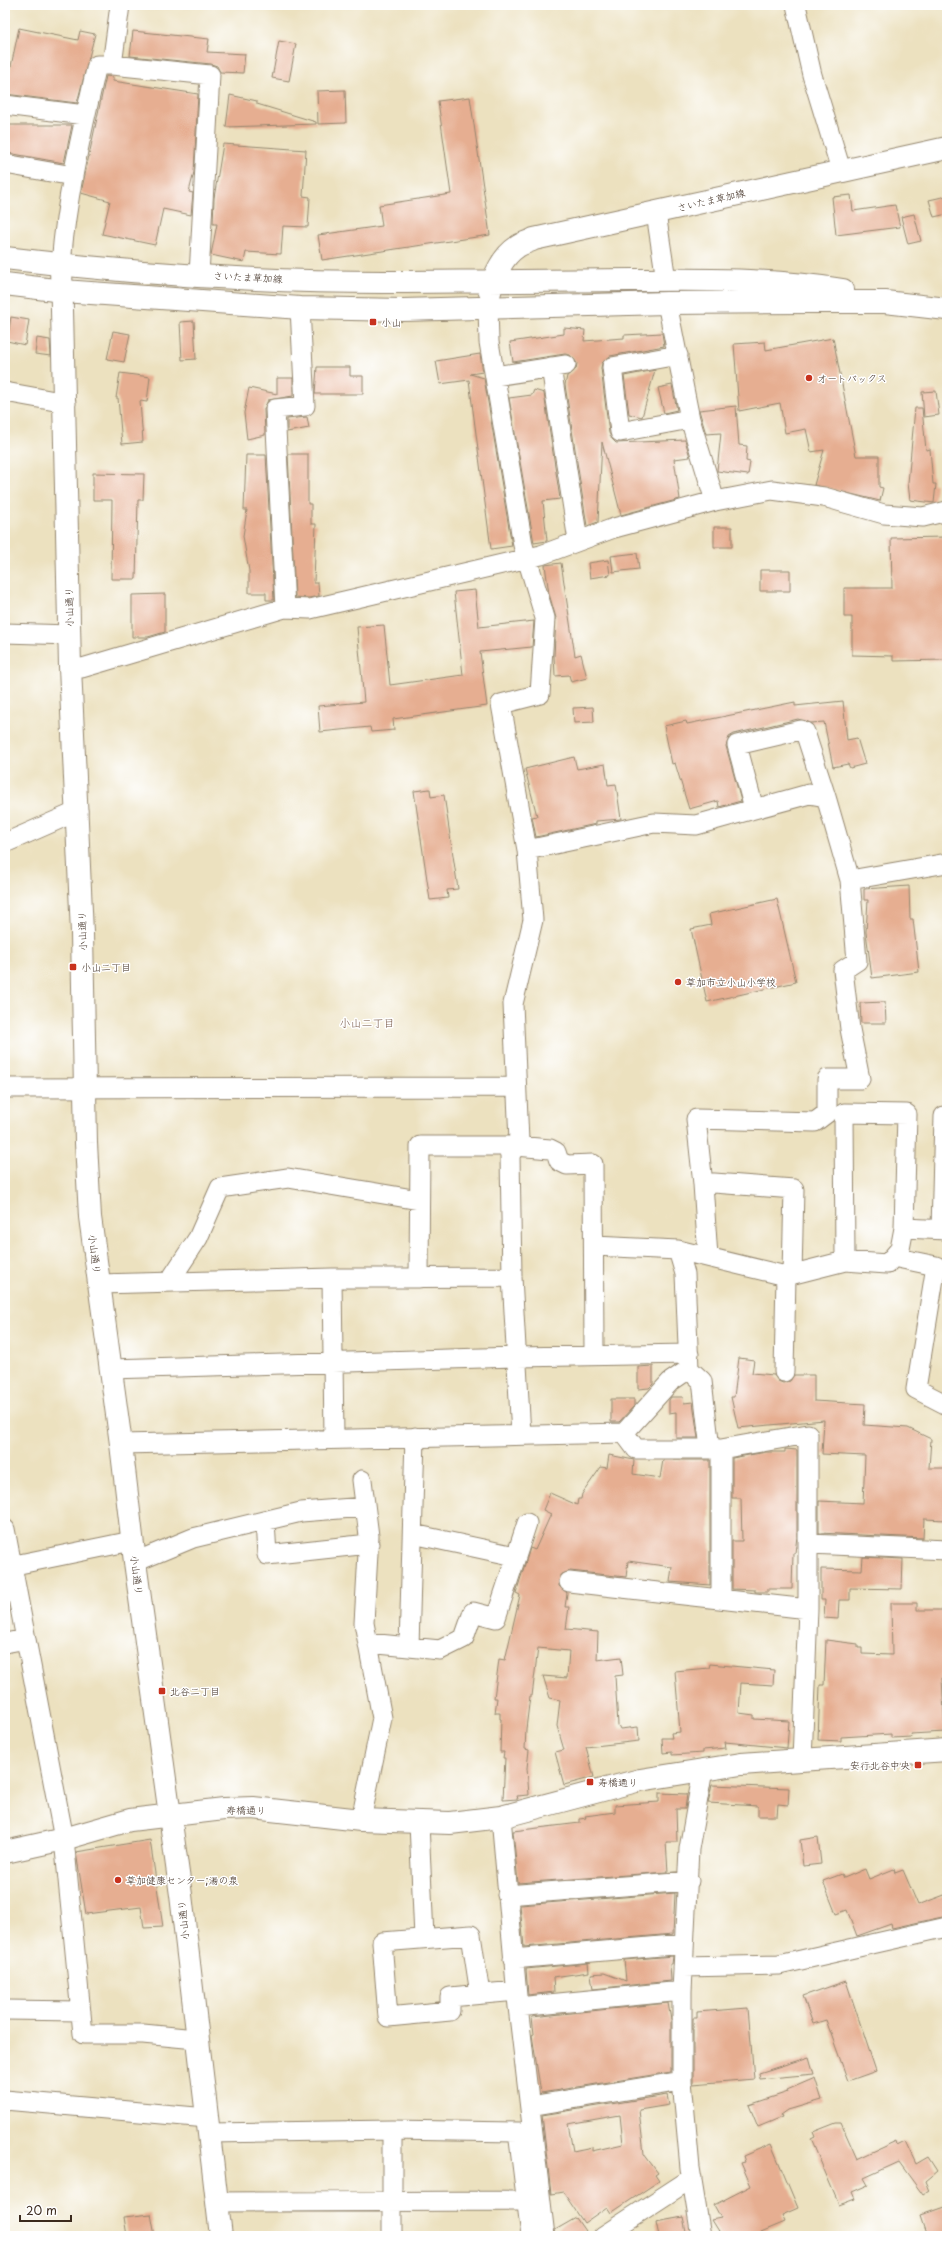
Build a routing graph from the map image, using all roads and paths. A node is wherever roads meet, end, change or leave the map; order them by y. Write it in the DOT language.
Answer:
graph roads {
  1 [pos="120,5"];
  2 [pos="796,5"];
  3 [pos="112,65"];
  4 [pos="5,105"];
  5 [pos="85,115"];
  6 [pos="947,148"];
  7 [pos="5,164"];
  8 [pos="841,170"];
  9 [pos="73,176"];
  10 [pos="656,213"];
  11 [pos="5,258"];
  12 [pos="62,265"];
  13 [pos="199,275"];
  14 [pos="666,280"];
  15 [pos="492,281"];
  16 [pos="5,284"];
  17 [pos="63,291"];
  18 [pos="885,302"];
  19 [pos="667,303"];
  20 [pos="488,307"];
  21 [pos="300,308"];
  22 [pos="947,309"];
  23 [pos="678,355"];
  24 [pos="495,376"];
  25 [pos="5,392"];
  26 [pos="66,403"];
  27 [pos="690,419"];
  28 [pos="715,501"];
  29 [pos="947,511"];
  30 [pos="578,541"];
  31 [pos="528,557"];
  32 [pos="285,608"];
  33 [pos="5,632"];
  34 [pos="70,635"];
  35 [pos="70,667"];
  36 [pos="826,798"];
  37 [pos="754,809"];
  38 [pos="78,811"];
  39 [pos="5,843"];
  40 [pos="527,850"];
  41 [pos="947,863"];
  42 [pos="850,880"];
  43 [pos="85,1087"];
  44 [pos="516,1087"];
  45 [pos="5,1088"];
  46 [pos="844,1112"];
  47 [pos="947,1116"];
  48 [pos="819,1119"];
  49 [pos="516,1146"];
  50 [pos="703,1184"];
  51 [pos="419,1200"];
  52 [pos="904,1228"];
  53 [pos="944,1230"];
  54 [pos="594,1246"];
  55 [pos="678,1250"];
  56 [pos="708,1257"];
  57 [pos="893,1257"];
  58 [pos="845,1261"];
  59 [pos="789,1275"];
  60 [pos="512,1277"];
  61 [pos="332,1278"];
  62 [pos="419,1278"];
  63 [pos="169,1282"];
  64 [pos="99,1284"];
  65 [pos="594,1355"];
  66 [pos="517,1356"];
  67 [pos="333,1361"];
  68 [pos="689,1361"];
  69 [pos="111,1369"];
  70 [pos="784,1372"];
  71 [pos="947,1405"];
  72 [pos="624,1433"];
  73 [pos="521,1435"];
  74 [pos="415,1437"];
  75 [pos="334,1439"];
  76 [pos="121,1444"];
  77 [pos="716,1449"];
  78 [pos="362,1480"];
  79 [pos="365,1507"];
  80 [pos="265,1521"];
  81 [pos="527,1523"];
  82 [pos="5,1529"];
  83 [pos="413,1534"];
  84 [pos="369,1544"];
  85 [pos="809,1544"];
  86 [pos="947,1550"];
  87 [pos="134,1552"];
  88 [pos="515,1556"];
  89 [pos="9,1567"];
  90 [pos="569,1582"];
  91 [pos="721,1599"];
  92 [pos="808,1609"];
  93 [pos="26,1639"];
  94 [pos="5,1643"];
  95 [pos="368,1643"];
  96 [pos="409,1647"];
  97 [pos="947,1750"];
  98 [pos="802,1760"];
  99 [pos="704,1770"];
  100 [pos="170,1815"];
  101 [pos="497,1818"];
  102 [pos="361,1820"];
  103 [pos="418,1823"];
  104 [pos="64,1839"];
  105 [pos="5,1852"];
  106 [pos="689,1881"];
  107 [pos="507,1894"];
  108 [pos="947,1926"];
  109 [pos="424,1938"];
  110 [pos="684,1944"];
  111 [pos="514,1960"];
  112 [pos="683,1967"];
  113 [pos="682,1991"];
  114 [pos="480,1994"];
  115 [pos="517,1999"];
  116 [pos="5,2010"];
  117 [pos="81,2011"];
  118 [pos="196,2039"];
  119 [pos="682,2081"];
  120 [pos="5,2100"];
  121 [pos="530,2106"];
  122 [pos="208,2125"];
  123 [pos="392,2130"];
  124 [pos="692,2178"];
  125 [pos="392,2200"];
  126 [pos="527,2201"];
  127 [pos="216,2202"];
  128 [pos="221,2236"];
  129 [pos="392,2236"];
  130 [pos="531,2236"];
  131 [pos="545,2236"];
  132 [pos="603,2236"];
  133 [pos="701,2236"];
  1 -- 3 [label="street"];
  2 -- 8 [label="street"];
  3 -- 5 [label="street"];
  3 -- 13 [label="street"];
  4 -- 5 [label="street"];
  5 -- 9 [label="street"];
  6 -- 8 [label="street, さいたま草加線"];
  7 -- 9 [label="street"];
  8 -- 10 [label="street, さいたま草加線"];
  9 -- 12 [label="street"];
  10 -- 14 [label="street"];
  10 -- 15 [label="street, さいたま草加線"];
  11 -- 12 [label="street, さいたま草加線"];
  12 -- 13 [label="street, さいたま草加線"];
  12 -- 17 [label="street, 小山通り"];
  13 -- 15 [label="street, さいたま草加線"];
  14 -- 15 [label="street, さいたま草加線"];
  14 -- 18 [label="street, さいたま草加線"];
  15 -- 20 [label="street, さいたま草加線"];
  16 -- 17 [label="street, さいたま草加線"];
  17 -- 21 [label="street, さいたま草加線"];
  17 -- 26 [label="street, 小山通り"];
  18 -- 19 [label="street, さいたま草加線"];
  18 -- 22 [label="street, さいたま草加線"];
  19 -- 20 [label="street, さいたま草加線"];
  19 -- 23 [label="street"];
  20 -- 21 [label="street, さいたま草加線"];
  20 -- 24 [label="street"];
  21 -- 32 [label="street"];
  23 -- 27 [label="street"];
  23 -- 27 [label="street"];
  24 -- 30 [label="street"];
  24 -- 31 [label="street"];
  25 -- 26 [label="street"];
  26 -- 34 [label="street, 小山通り"];
  27 -- 28 [label="street"];
  28 -- 29 [label="street"];
  28 -- 30 [label="street"];
  30 -- 31 [label="street"];
  31 -- 32 [label="street"];
  31 -- 40 [label="street"];
  32 -- 35 [label="street"];
  33 -- 34 [label="street"];
  34 -- 35 [label="street, 小山通り"];
  35 -- 38 [label="street, 小山通り"];
  36 -- 37 [label="street"];
  36 -- 37 [label="street"];
  36 -- 42 [label="street"];
  37 -- 40 [label="street"];
  38 -- 39 [label="street"];
  38 -- 43 [label="street, 小山通り"];
  40 -- 44 [label="street"];
  41 -- 42 [label="street"];
  42 -- 48 [label="street"];
  43 -- 44 [label="street"];
  43 -- 45 [label="street"];
  43 -- 64 [label="street, 小山通り"];
  44 -- 49 [label="street"];
  46 -- 48 [label="street"];
  46 -- 52 [label="street"];
  46 -- 58 [label="street"];
  47 -- 53 [label="street"];
  48 -- 50 [label="street"];
  49 -- 51 [label="street"];
  49 -- 54 [label="street"];
  49 -- 60 [label="street"];
  50 -- 56 [label="street"];
  50 -- 59 [label="street"];
  51 -- 62 [label="street"];
  51 -- 63 [label="street"];
  52 -- 53 [label="street"];
  52 -- 57 [label="street"];
  54 -- 55 [label="street"];
  54 -- 65 [label="street"];
  55 -- 56 [label="street"];
  55 -- 68 [label="street"];
  56 -- 59 [label="street"];
  57 -- 58 [label="street"];
  57 -- 71 [label="street"];
  58 -- 59 [label="street"];
  59 -- 70 [label="street"];
  60 -- 62 [label="street"];
  60 -- 66 [label="street"];
  61 -- 62 [label="street"];
  61 -- 63 [label="street"];
  61 -- 67 [label="street"];
  63 -- 64 [label="street"];
  64 -- 69 [label="street, 小山通り"];
  65 -- 66 [label="street"];
  65 -- 68 [label="street"];
  66 -- 67 [label="street"];
  66 -- 73 [label="street"];
  67 -- 69 [label="street"];
  67 -- 75 [label="street"];
  68 -- 72 [label="street"];
  68 -- 77 [label="street"];
  69 -- 76 [label="street, 小山通り"];
  72 -- 73 [label="street"];
  72 -- 77 [label="street"];
  73 -- 74 [label="street"];
  74 -- 75 [label="street"];
  74 -- 83 [label="street"];
  75 -- 76 [label="street"];
  76 -- 87 [label="street, 小山通り"];
  77 -- 85 [label="street"];
  77 -- 91 [label="street"];
  78 -- 79 [label="street"];
  79 -- 80 [label="street"];
  79 -- 84 [label="street"];
  80 -- 84 [label="street"];
  80 -- 87 [label="street"];
  81 -- 88 [label="street"];
  82 -- 89 [label="street"];
  83 -- 88 [label="street"];
  83 -- 96 [label="street"];
  84 -- 95 [label="street"];
  85 -- 86 [label="street"];
  85 -- 92 [label="street"];
  87 -- 89 [label="street"];
  87 -- 100 [label="street, 小山通り"];
  88 -- 96 [label="street"];
  89 -- 93 [label="street"];
  90 -- 91 [label="street"];
  91 -- 92 [label="street"];
  92 -- 98 [label="street"];
  93 -- 94 [label="street"];
  93 -- 104 [label="street"];
  95 -- 96 [label="street"];
  95 -- 102 [label="street"];
  97 -- 98 [label="street, 寿橋通り"];
  98 -- 99 [label="street, 寿橋通り"];
  99 -- 101 [label="street, 寿橋通り"];
  99 -- 106 [label="street"];
  100 -- 102 [label="street, 寿橋通り"];
  100 -- 104 [label="street, 寿橋通り"];
  100 -- 118 [label="street, 小山通り"];
  101 -- 103 [label="street, 寿橋通り"];
  101 -- 107 [label="street"];
  102 -- 103 [label="street, 寿橋通り"];
  103 -- 109 [label="street"];
  104 -- 105 [label="street, 寿橋通り"];
  104 -- 117 [label="street"];
  106 -- 107 [label="street"];
  106 -- 110 [label="street"];
  107 -- 111 [label="street"];
  108 -- 112 [label="street"];
  109 -- 114 [label="street"];
  109 -- 114 [label="street"];
  110 -- 111 [label="street"];
  110 -- 112 [label="street"];
  111 -- 115 [label="street"];
  112 -- 113 [label="street"];
  113 -- 115 [label="street"];
  113 -- 119 [label="street"];
  114 -- 115 [label="street"];
  115 -- 121 [label="street"];
  116 -- 117 [label="street"];
  117 -- 118 [label="street"];
  118 -- 122 [label="street, 小山通り"];
  119 -- 121 [label="street"];
  119 -- 124 [label="street"];
  120 -- 122 [label="street"];
  121 -- 131 [label="street"];
  122 -- 123 [label="street"];
  122 -- 127 [label="street, 小山通り"];
  123 -- 125 [label="street"];
  123 -- 126 [label="street"];
  124 -- 132 [label="street"];
  124 -- 133 [label="street"];
  125 -- 126 [label="street"];
  125 -- 127 [label="street"];
  125 -- 129 [label="street"];
  126 -- 130 [label="street"];
  127 -- 128 [label="street, 小山通り"];
}
